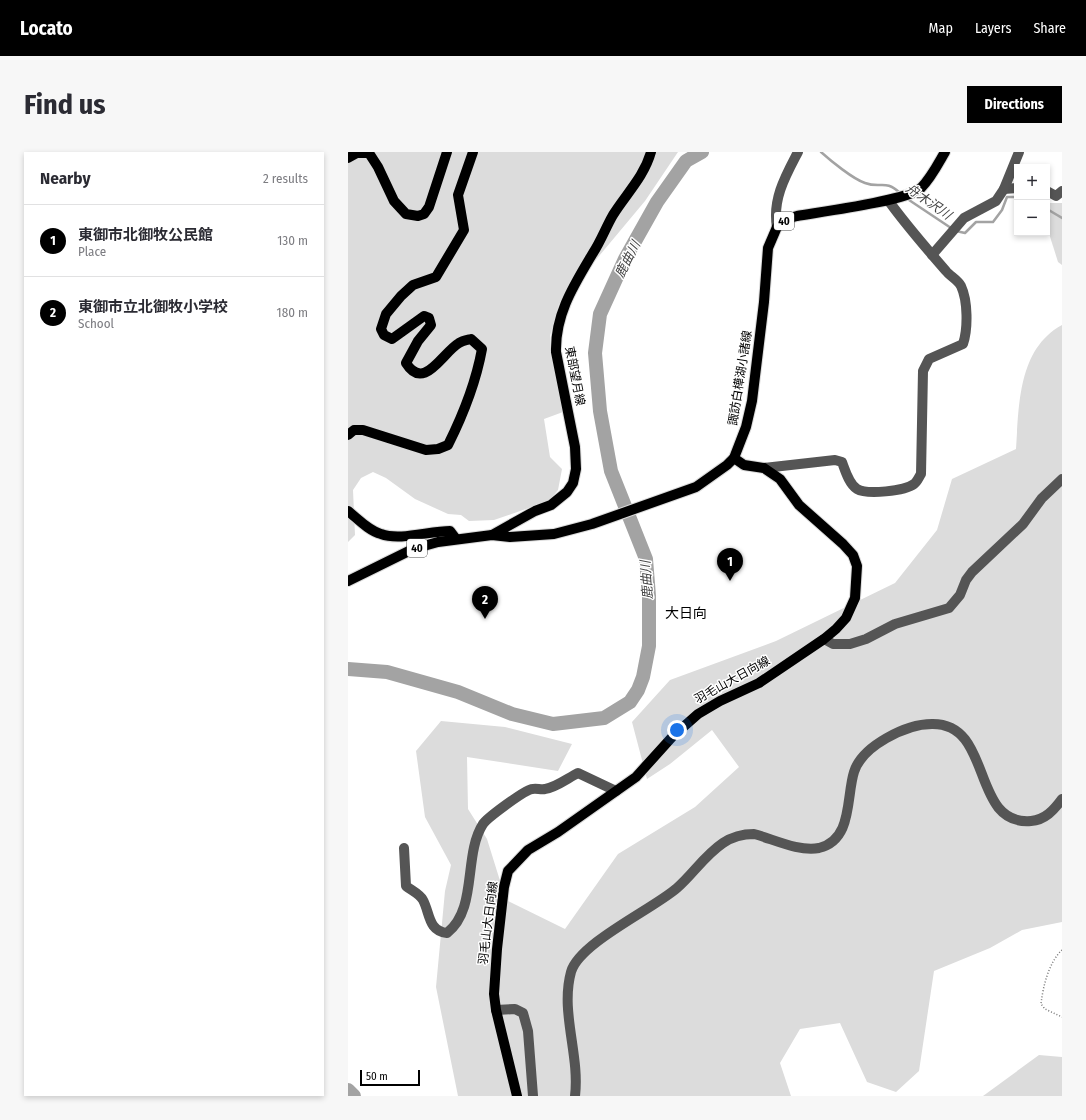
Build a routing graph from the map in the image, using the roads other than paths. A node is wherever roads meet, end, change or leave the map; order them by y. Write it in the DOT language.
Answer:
graph roads {
  1 [pos="447,152"];
  2 [pos="473,152"];
  3 [pos="651,152"];
  4 [pos="798,152"];
  5 [pos="945,152"];
  6 [pos="1019,152"];
  7 [pos="348,158"];
  8 [pos="1014,188"];
  9 [pos="1004,189"];
  10 [pos="1062,191"];
  11 [pos="1050,193"];
  12 [pos="888,200"];
  13 [pos="777,227"];
  14 [pos="932,255"];
  15 [pos="348,434"];
  16 [pos="734,458"];
  17 [pos="764,468"];
  18 [pos="1062,478"];
  19 [pos="348,511"];
  20 [pos="492,535"];
  21 [pos="456,539"];
  22 [pos="348,581"];
  23 [pos="824,639"];
  24 [pos="616,791"];
  25 [pos="1062,799"];
  26 [pos="404,848"];
  27 [pos="496,1010"];
  28 [pos="517,1096"];
  29 [pos="533,1096"];
  30 [pos="575,1096"];
  1 -- 7 [label="main road"];
  2 -- 15 [label="main road"];
  3 -- 20 [label="main road, 東部望月線"];
  4 -- 13 [label="street"];
  5 -- 12 [label="main road, 40"];
  6 -- 9 [label="street"];
  8 -- 9 [label="street"];
  9 -- 14 [label="street"];
  10 -- 11 [label="street"];
  12 -- 13 [label="main road, 40"];
  12 -- 14 [label="street"];
  13 -- 16 [label="main road, 諏訪白樺湖小諸線 / 40"];
  14 -- 17 [label="street"];
  16 -- 17 [label="main road, 羽毛山大日向線"];
  16 -- 20 [label="main road, 諏訪白樺湖小諸線 / 40"];
  17 -- 23 [label="main road, 羽毛山大日向線"];
  18 -- 23 [label="street"];
  19 -- 21 [label="main road"];
  20 -- 21 [label="main road, 諏訪白樺湖小諸線 / 40"];
  21 -- 22 [label="main road, 諏訪白樺湖小諸線 / 40"];
  23 -- 24 [label="main road, 羽毛山大日向線"];
  24 -- 26 [label="street"];
  24 -- 27 [label="main road, 羽毛山大日向線"];
  25 -- 30 [label="street"];
  27 -- 28 [label="main road, 羽毛山大日向線"];
  27 -- 29 [label="street"];
}
